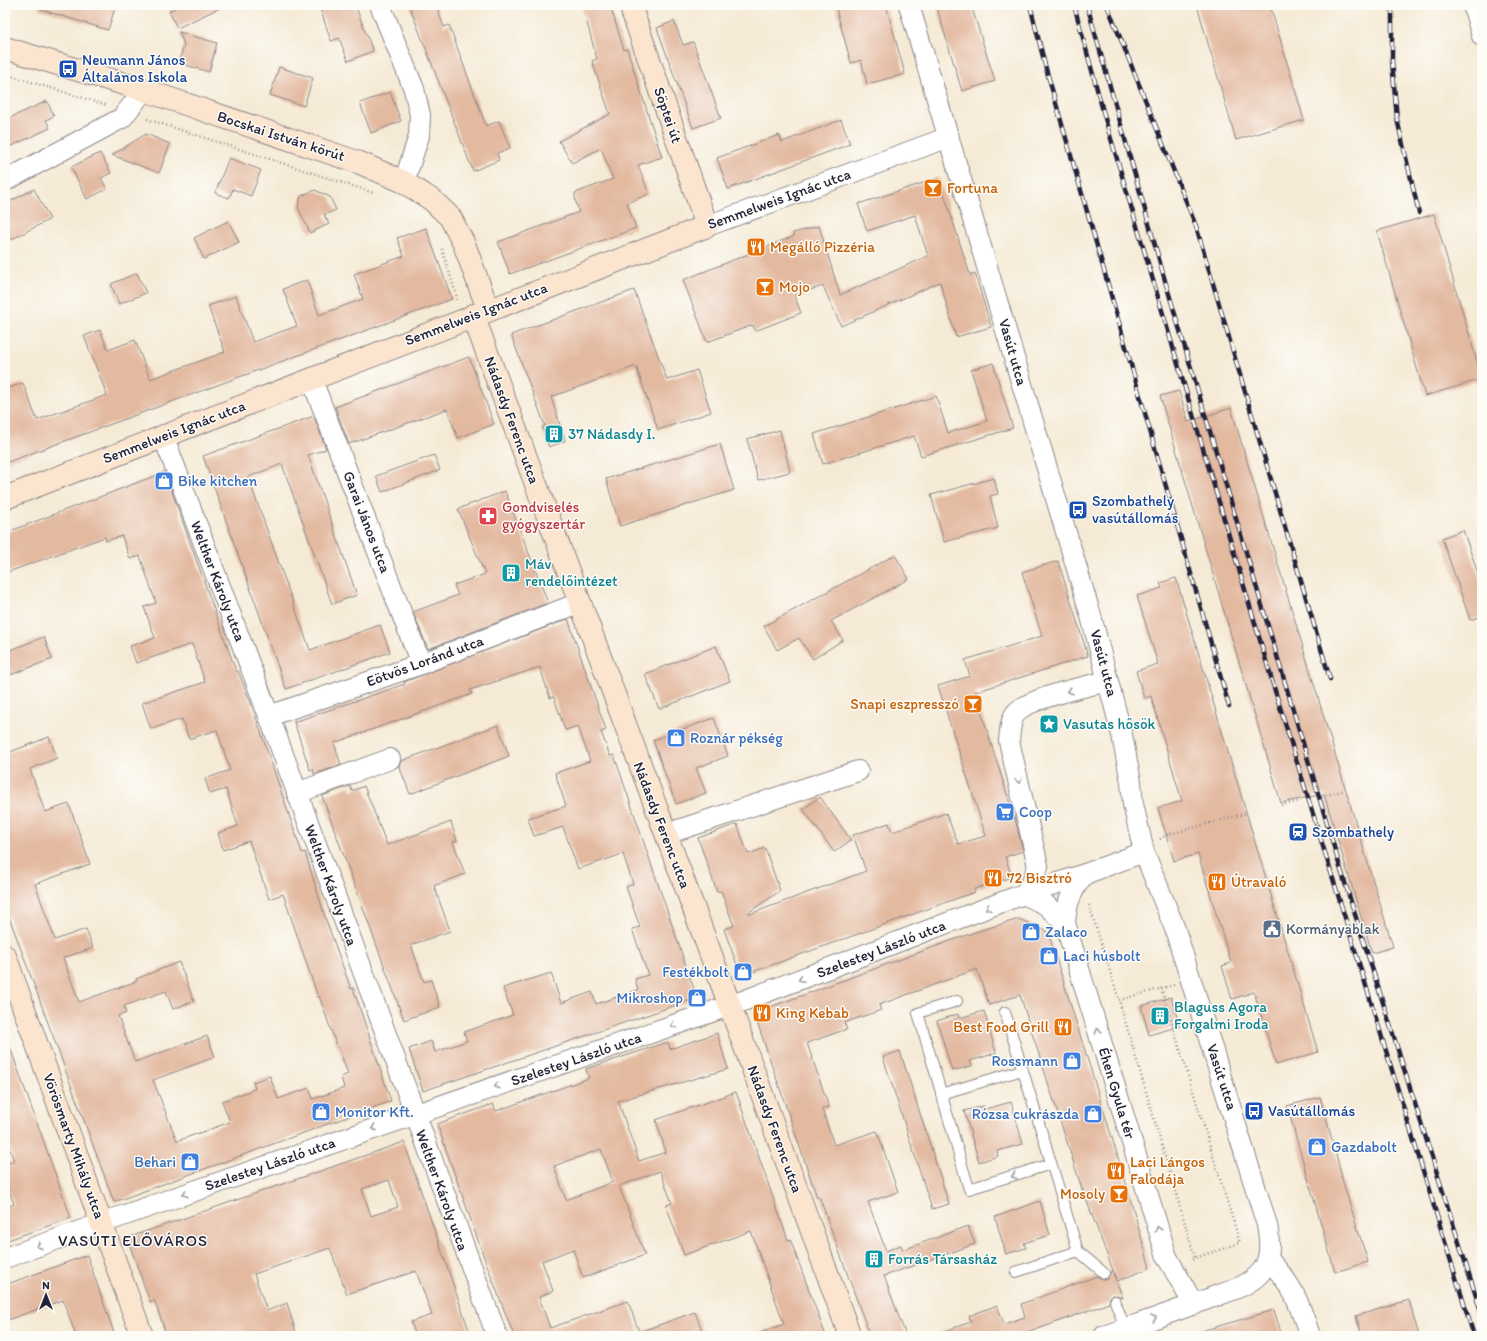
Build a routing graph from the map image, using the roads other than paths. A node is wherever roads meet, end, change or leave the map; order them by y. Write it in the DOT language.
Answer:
graph roads {
  1 [pos="380,5"];
  2 [pos="630,5"];
  3 [pos="908,5"];
  4 [pos="1473,5"];
  5 [pos="1482,36"];
  6 [pos="5,48"];
  7 [pos="144,90"];
  8 [pos="950,137"];
  9 [pos="5,181"];
  10 [pos="404,182"];
  11 [pos="707,226"];
  12 [pos="480,312"];
  13 [pos="312,380"];
  14 [pos="163,435"];
  15 [pos="5,498"];
  16 [pos="579,603"];
  17 [pos="421,664"];
  18 [pos="1108,680"];
  19 [pos="269,716"];
  20 [pos="390,759"];
  21 [pos="858,771"];
  22 [pos="297,793"];
  23 [pos="666,834"];
  24 [pos="1144,852"];
  25 [pos="1085,874"];
  26 [pos="1024,894"];
  27 [pos="1065,922"];
  28 [pos="5,956"];
  29 [pos="957,1001"];
  30 [pos="730,1006"];
  31 [pos="1004,1012"];
  32 [pos="1022,1070"];
  33 [pos="941,1094"];
  34 [pos="414,1115"];
  35 [pos="1051,1164"];
  36 [pos="102,1223"];
  37 [pos="1078,1251"];
  38 [pos="5,1258"];
  39 [pos="1268,1259"];
  40 [pos="1016,1272"];
  41 [pos="1104,1273"];
  42 [pos="1115,1301"];
  43 [pos="1194,1305"];
  44 [pos="1125,1328"];
  45 [pos="142,1336"];
  46 [pos="496,1336"];
  47 [pos="850,1336"];
  48 [pos="1104,1336"];
  49 [pos="1310,1336"];
  1 -- 10 [label="street"];
  2 -- 11 [label="street, Söptei út"];
  3 -- 8 [label="street, Vasút utca"];
  4 -- 5 [label="street"];
  6 -- 7 [label="street, Bocskai István körút"];
  7 -- 9 [label="street"];
  7 -- 10 [label="street, Bocskai István körút"];
  8 -- 11 [label="street, Semmelweis Ignác utca"];
  8 -- 18 [label="street, Vasút utca"];
  10 -- 12 [label="street, Bocskai István körút"];
  11 -- 12 [label="street, Semmelweis Ignác utca"];
  12 -- 13 [label="street, Semmelweis Ignác utca"];
  12 -- 16 [label="street, Nádasdy Ferenc utca"];
  13 -- 14 [label="street, Semmelweis Ignác utca"];
  13 -- 17 [label="street, Garai János utca"];
  14 -- 15 [label="street, Semmelweis Ignác utca"];
  14 -- 19 [label="street, Welther Károly utca"];
  16 -- 17 [label="street, Eötvös Loránd utca"];
  16 -- 23 [label="street, Nádasdy Ferenc utca"];
  17 -- 19 [label="street, Eötvös Loránd utca"];
  18 -- 24 [label="street, Vasút utca"];
  18 -- 26 [label="street, one-way"];
  19 -- 22 [label="street, Welther Károly utca"];
  20 -- 22 [label="street"];
  21 -- 23 [label="street"];
  22 -- 34 [label="street, Welther Károly utca"];
  23 -- 30 [label="street, Nádasdy Ferenc utca"];
  24 -- 25 [label="street, Szelestey László utca"];
  24 -- 39 [label="street, Vasút utca"];
  25 -- 26 [label="street, Szelestey László utca"];
  25 -- 27 [label="street, Éhen Gyula tér"];
  26 -- 27 [label="street"];
  26 -- 30 [label="street, Szelestey László utca, one-way"];
  43 -- 27 [label="street, Éhen Gyula tér, one-way"];
  28 -- 36 [label="street, Vörösmarty Mihály utca"];
  29 -- 33 [label="lane"];
  30 -- 34 [label="street, Szelestey László utca, one-way"];
  30 -- 47 [label="street, Nádasdy Ferenc utca"];
  31 -- 32 [label="lane"];
  32 -- 33 [label="lane"];
  32 -- 35 [label="lane"];
  35 -- 33 [label="lane, one-way"];
  34 -- 36 [label="street, Szelestey László utca, one-way"];
  34 -- 46 [label="street, Welther Károly utca"];
  35 -- 37 [label="lane"];
  36 -- 38 [label="street, Szelestey László utca, one-way"];
  36 -- 45 [label="street, Vörösmarty Mihály utca"];
  37 -- 40 [label="lane"];
  37 -- 41 [label="lane"];
  39 -- 43 [label="street"];
  39 -- 49 [label="street"];
  42 -- 44 [label="lane"];
  44 -- 43 [label="street, one-way"];
  44 -- 48 [label="street"];
}
